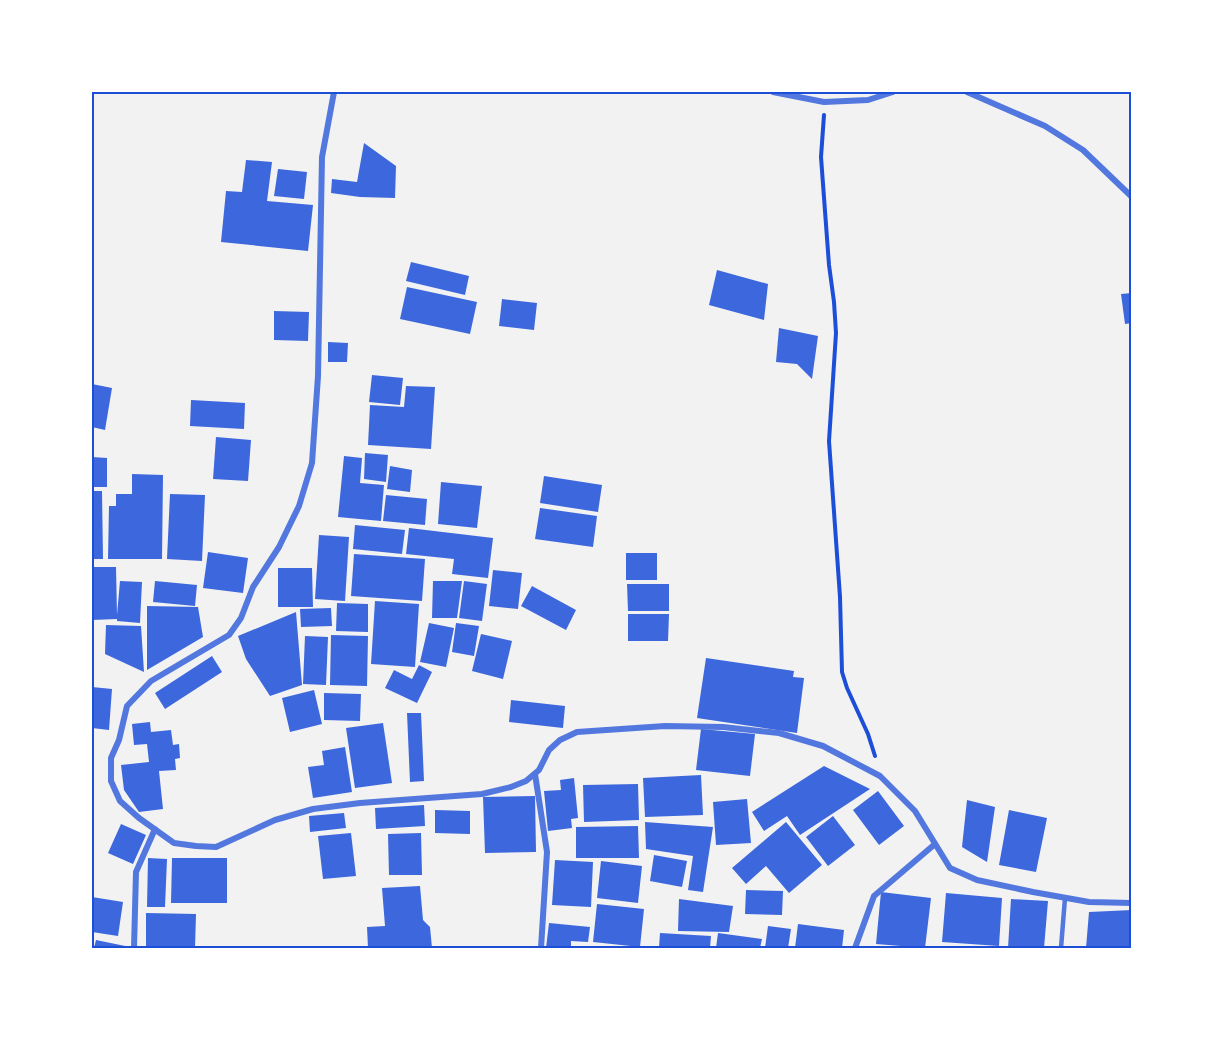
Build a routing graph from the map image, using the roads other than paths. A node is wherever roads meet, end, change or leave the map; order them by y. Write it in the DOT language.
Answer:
graph roads {
  1 [pos="334,92"];
  2 [pos="773,92"];
  3 [pos="893,92"];
  4 [pos="968,92"];
  5 [pos="1131,197"];
  6 [pos="535,774"];
  7 [pos="155,829"];
  8 [pos="935,844"];
  9 [pos="1065,898"];
  10 [pos="1131,903"];
  11 [pos="134,948"];
  12 [pos="541,948"];
  13 [pos="855,948"];
  14 [pos="1061,948"];
  1 -- 7 [label="street"];
  2 -- 3 [label="street"];
  4 -- 5 [label="street"];
  6 -- 7 [label="street"];
  6 -- 8 [label="street"];
  6 -- 12 [label="street"];
  7 -- 11 [label="street"];
  8 -- 9 [label="street"];
  8 -- 13 [label="street"];
  9 -- 10 [label="street"];
  9 -- 14 [label="lane"];
}
